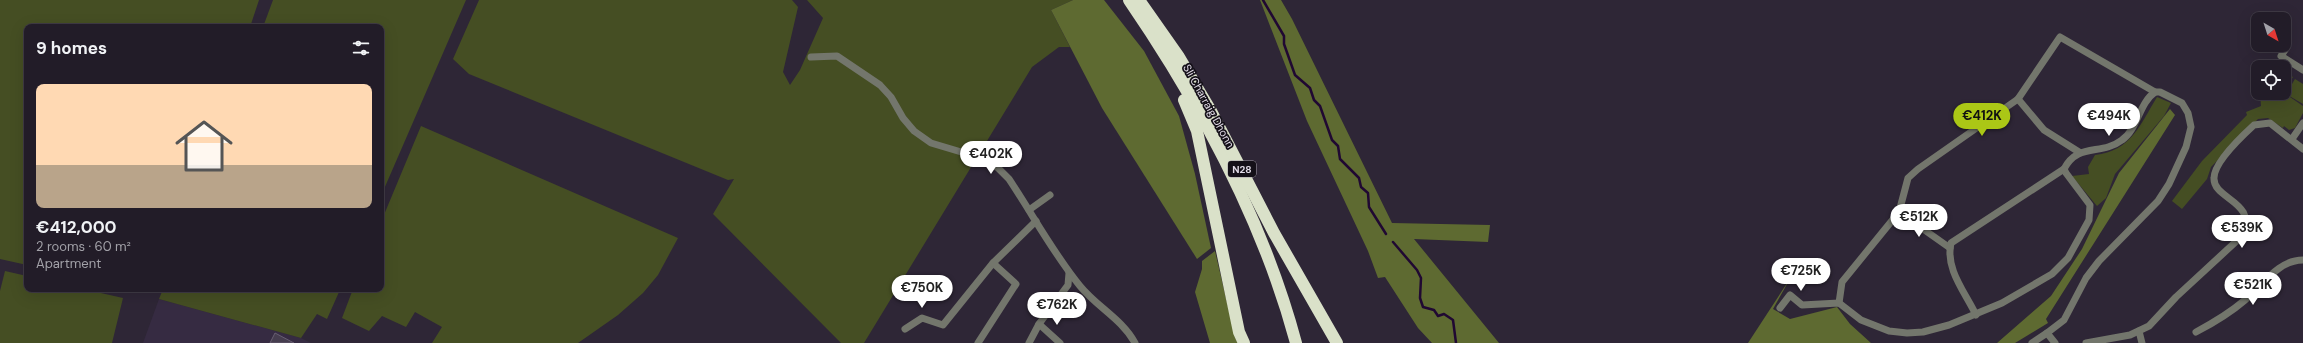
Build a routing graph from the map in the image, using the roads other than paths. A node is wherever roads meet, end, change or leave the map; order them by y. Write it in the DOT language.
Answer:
graph roads {
  1 [pos="1122,0"];
  2 [pos="1129,0"];
  3 [pos="1139,0"];
  4 [pos="2284,52"];
  5 [pos="811,57"];
  6 [pos="2303,70"];
  7 [pos="2155,92"];
  8 [pos="2018,99"];
  9 [pos="2303,123"];
  10 [pos="2292,139"];
  11 [pos="2303,149"];
  12 [pos="2079,152"];
  13 [pos="2064,169"];
  14 [pos="1050,195"];
  15 [pos="1029,210"];
  16 [pos="1899,212"];
  17 [pos="1036,221"];
  18 [pos="1950,248"];
  19 [pos="2303,260"];
  20 [pos="993,264"];
  21 [pos="1069,273"];
  22 [pos="1839,303"];
  23 [pos="1780,308"];
  24 [pos="1976,314"];
  25 [pos="1039,324"];
  26 [pos="906,329"];
  27 [pos="2139,331"];
  28 [pos="2196,332"];
  29 [pos="2047,333"];
  30 [pos="978,343"];
  31 [pos="1029,343"];
  32 [pos="1060,343"];
  33 [pos="1135,343"];
  34 [pos="1244,343"];
  35 [pos="1296,343"];
  36 [pos="1337,343"];
  37 [pos="2032,343"];
  38 [pos="2055,343"];
  39 [pos="2086,343"];
  40 [pos="2142,343"];
  1 -- 34 [label="highway"];
  2 -- 35 [label="highway, Sli Charraig Dhonn / N28"];
  3 -- 36 [label="highway, N28"];
  4 -- 6 [label="street"];
  5 -- 15 [label="street"];
  7 -- 8 [label="street"];
  7 -- 12 [label="street"];
  7 -- 29 [label="street"];
  8 -- 12 [label="street"];
  8 -- 16 [label="street"];
  9 -- 10 [label="street"];
  10 -- 11 [label="street"];
  10 -- 27 [label="street"];
  12 -- 13 [label="street"];
  13 -- 18 [label="street"];
  13 -- 24 [label="street"];
  14 -- 15 [label="street"];
  15 -- 17 [label="street"];
  16 -- 18 [label="street"];
  16 -- 22 [label="street"];
  17 -- 20 [label="street"];
  17 -- 21 [label="street"];
  18 -- 24 [label="street"];
  19 -- 28 [label="street"];
  20 -- 26 [label="street"];
  20 -- 30 [label="street"];
  21 -- 25 [label="street"];
  21 -- 33 [label="street"];
  22 -- 23 [label="street"];
  22 -- 24 [label="street"];
  25 -- 31 [label="street"];
  25 -- 32 [label="street"];
  27 -- 39 [label="street"];
  27 -- 40 [label="street"];
  29 -- 37 [label="street"];
  29 -- 38 [label="street"];
}
